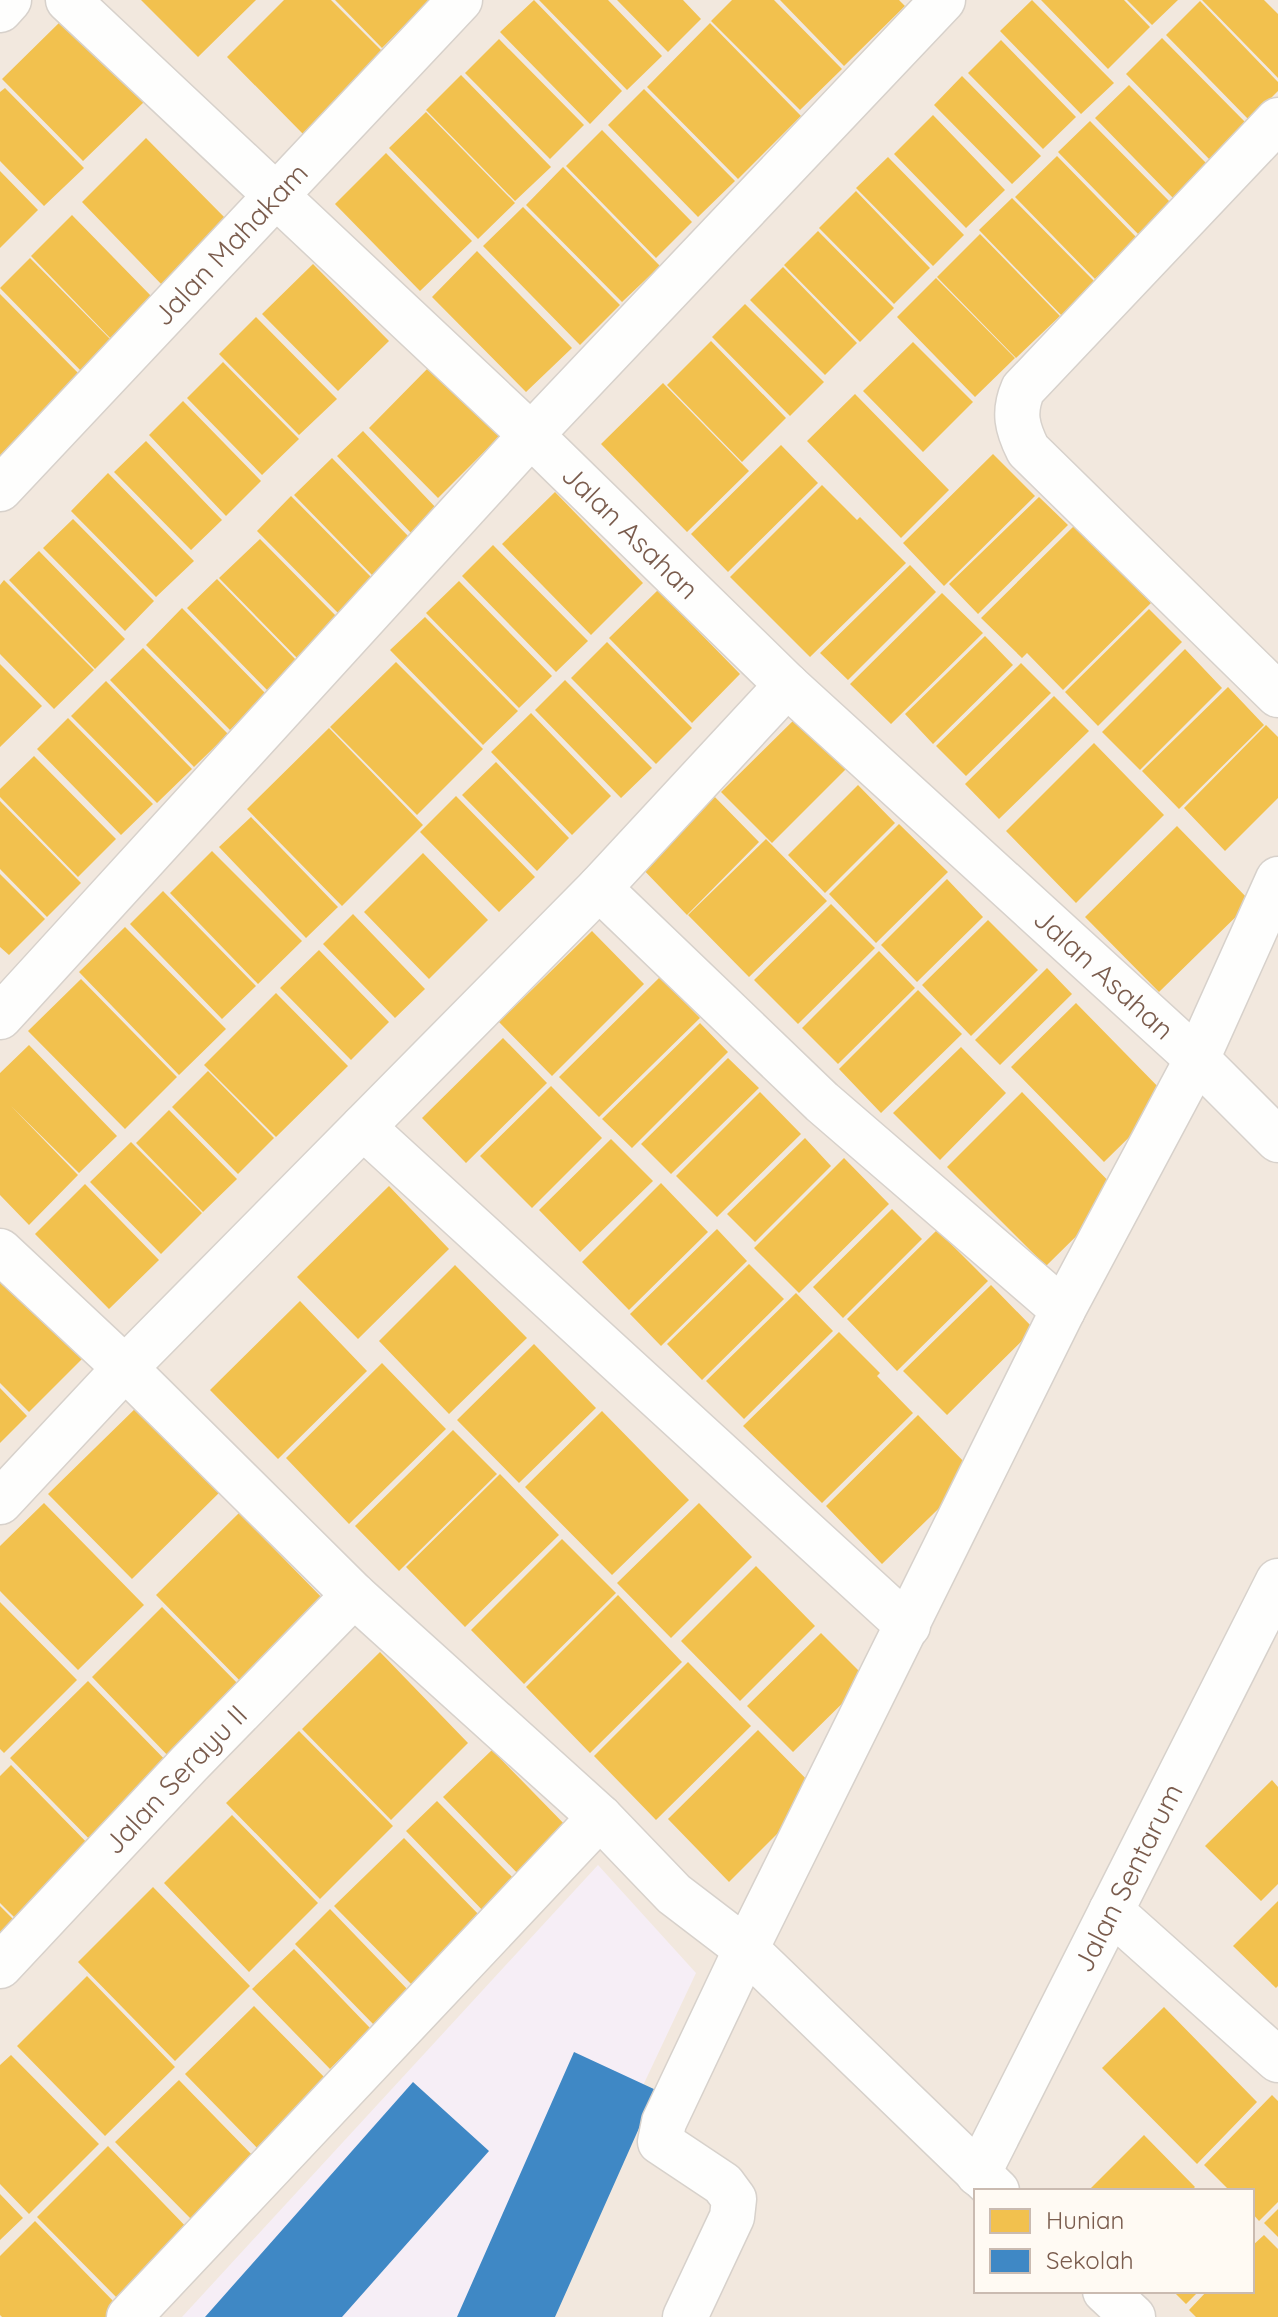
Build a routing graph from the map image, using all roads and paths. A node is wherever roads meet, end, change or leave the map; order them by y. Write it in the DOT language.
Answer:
graph roads {
  1 [pos="9,0"];
  2 [pos="68,0"];
  3 [pos="460,0"];
  4 [pos="943,0"];
  5 [pos="0,10"];
  6 [pos="1278,120"];
  7 [pos="278,196"];
  8 [pos="531,435"];
  9 [pos="0,489"];
  10 [pos="787,685"];
  11 [pos="1278,695"];
  12 [pos="1278,879"];
  13 [pos="599,888"];
  14 [pos="0,1017"];
  15 [pos="1197,1059"];
  16 [pos="363,1127"];
  17 [pos="1278,1140"];
  18 [pos="0,1251"];
  19 [pos="1063,1310"];
  20 [pos="125,1368"];
  21 [pos="0,1502"];
  22 [pos="354,1595"];
  23 [pos="1275,1596"];
  24 [pos="908,1626"];
  25 [pos="600,1817"];
  26 [pos="1111,1911"];
  27 [pos="746,1949"];
  28 [pos="0,1966"];
  29 [pos="1278,2060"];
  30 [pos="988,2182"];
  31 [pos="1107,2293"];
  32 [pos="129,2317"];
  33 [pos="685,2317"];
  34 [pos="1133,2317"];
  1 -- 5 [label="street"];
  2 -- 7 [label="street, Jalan Asahan"];
  3 -- 7 [label="street, Jalan Mahakam"];
  4 -- 8 [label="street"];
  6 -- 11 [label="street"];
  7 -- 8 [label="street, Jalan Asahan"];
  7 -- 9 [label="street, Jalan Mahakam"];
  8 -- 10 [label="street, Jalan Asahan"];
  8 -- 14 [label="street"];
  10 -- 13 [label="street"];
  10 -- 15 [label="street, Jalan Asahan"];
  12 -- 15 [label="street"];
  13 -- 16 [label="street"];
  13 -- 19 [label="street"];
  15 -- 17 [label="street, Jalan Asahan"];
  15 -- 19 [label="street"];
  16 -- 20 [label="street"];
  16 -- 24 [label="street"];
  18 -- 20 [label="street"];
  19 -- 24 [label="street"];
  20 -- 21 [label="street"];
  20 -- 22 [label="street"];
  22 -- 25 [label="street"];
  22 -- 28 [label="street, Jalan Serayu II"];
  23 -- 26 [label="street, Jalan Sentarum"];
  24 -- 27 [label="street"];
  25 -- 27 [label="street"];
  25 -- 32 [label="street"];
  26 -- 29 [label="street"];
  26 -- 30 [label="street, Jalan Sentarum"];
  27 -- 30 [label="street"];
  27 -- 33 [label="street"];
  31 -- 34 [label="street"];
}
